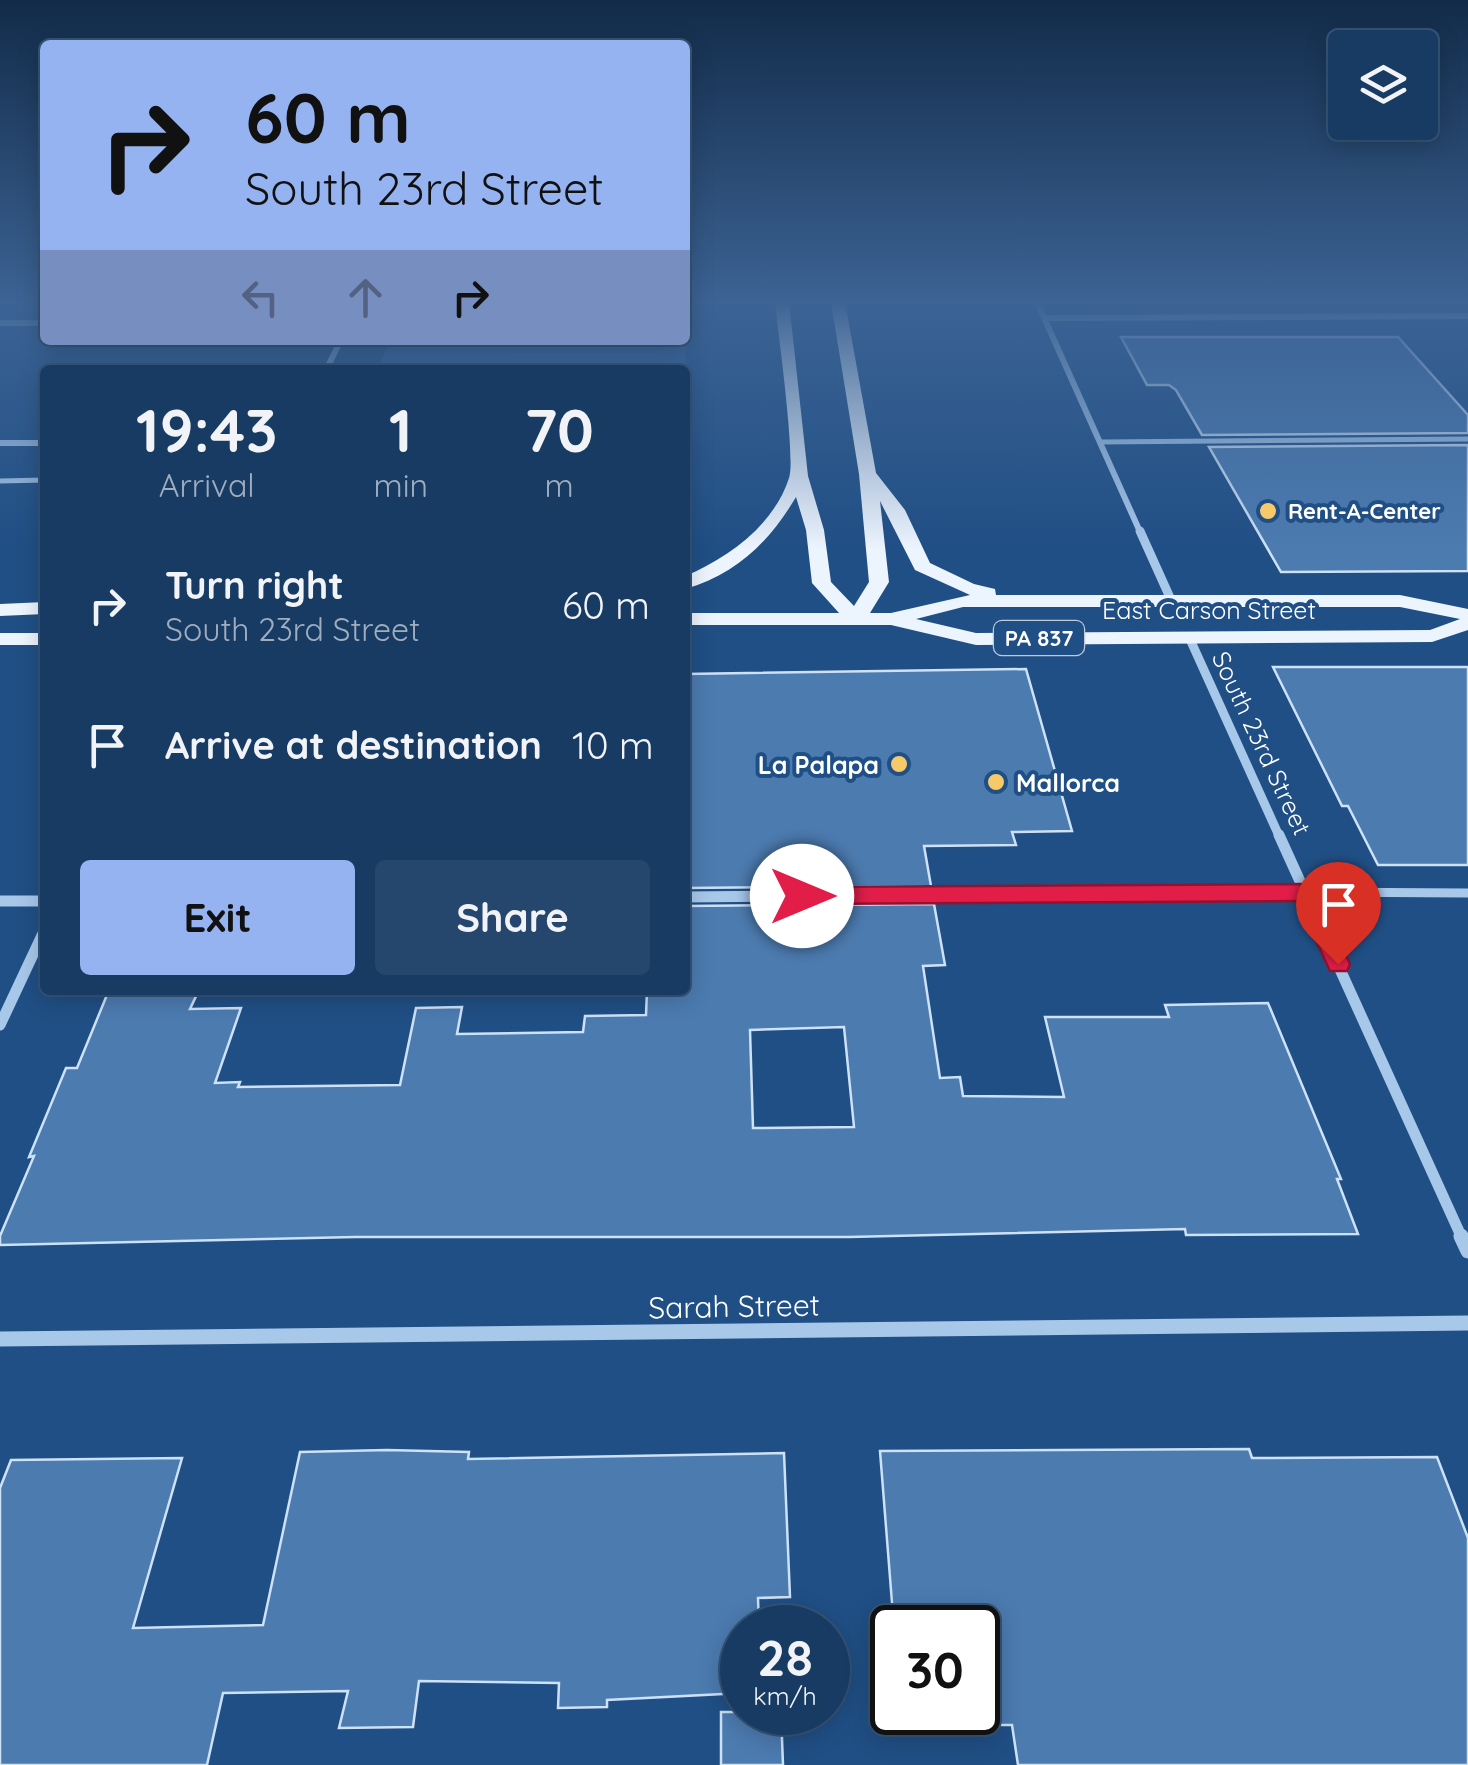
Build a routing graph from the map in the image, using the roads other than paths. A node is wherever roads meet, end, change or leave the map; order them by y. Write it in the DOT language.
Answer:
graph roads {
  1 [pos="790,384"];
  2 [pos="852,384"];
  3 [pos="1075,384"];
  4 [pos="1468,439"];
  5 [pos="1101,442"];
  6 [pos="0,443"];
  7 [pos="40,443"];
  8 [pos="868,474"];
  9 [pos="798,476"];
  10 [pos="40,480"];
  11 [pos="0,481"];
  12 [pos="690,581"];
  13 [pos="1037,602"];
  14 [pos="1172,602"];
  15 [pos="40,608"];
  16 [pos="0,610"];
  17 [pos="1468,615"];
  18 [pos="690,619"];
  19 [pos="891,619"];
  20 [pos="856,620"];
  21 [pos="1468,623"];
  22 [pos="1189,637"];
  23 [pos="0,639"];
  24 [pos="40,639"];
  25 [pos="1306,892"];
  26 [pos="1468,893"];
  27 [pos="690,896"];
  28 [pos="40,901"];
  29 [pos="0,902"];
  30 [pos="40,940"];
  31 [pos="0,1026"];
  32 [pos="1468,1251"];
  33 [pos="1468,1323"];
  34 [pos="0,1340"];
  1 -- 9 [label="main road"];
  2 -- 8 [label="main road"];
  3 -- 5 [label="street"];
  4 -- 5 [label="lane"];
  5 -- 14 [label="street"];
  6 -- 7 [label="street"];
  8 -- 13 [label="main road"];
  8 -- 20 [label="main road"];
  9 -- 12 [label="main road"];
  9 -- 20 [label="main road"];
  10 -- 11 [label="lane"];
  13 -- 14 [label="main road, East Carson Street"];
  13 -- 19 [label="main road, East Carson Street"];
  14 -- 17 [label="main road, East Carson Street"];
  15 -- 16 [label="main road"];
  18 -- 20 [label="main road, East Carson Street / PA 837"];
  19 -- 20 [label="main road, East Carson Street / PA 837"];
  19 -- 22 [label="main road, East Carson Street / PA 837"];
  21 -- 22 [label="main road, East Carson Street / PA 837"];
  22 -- 25 [label="street, South 23rd Street"];
  23 -- 24 [label="main road"];
  25 -- 26 [label="lane"];
  25 -- 27 [label="street"];
  25 -- 32 [label="street, South 23rd Street"];
  28 -- 29 [label="street"];
  30 -- 31 [label="street"];
  33 -- 34 [label="street, Sarah Street"];
}
